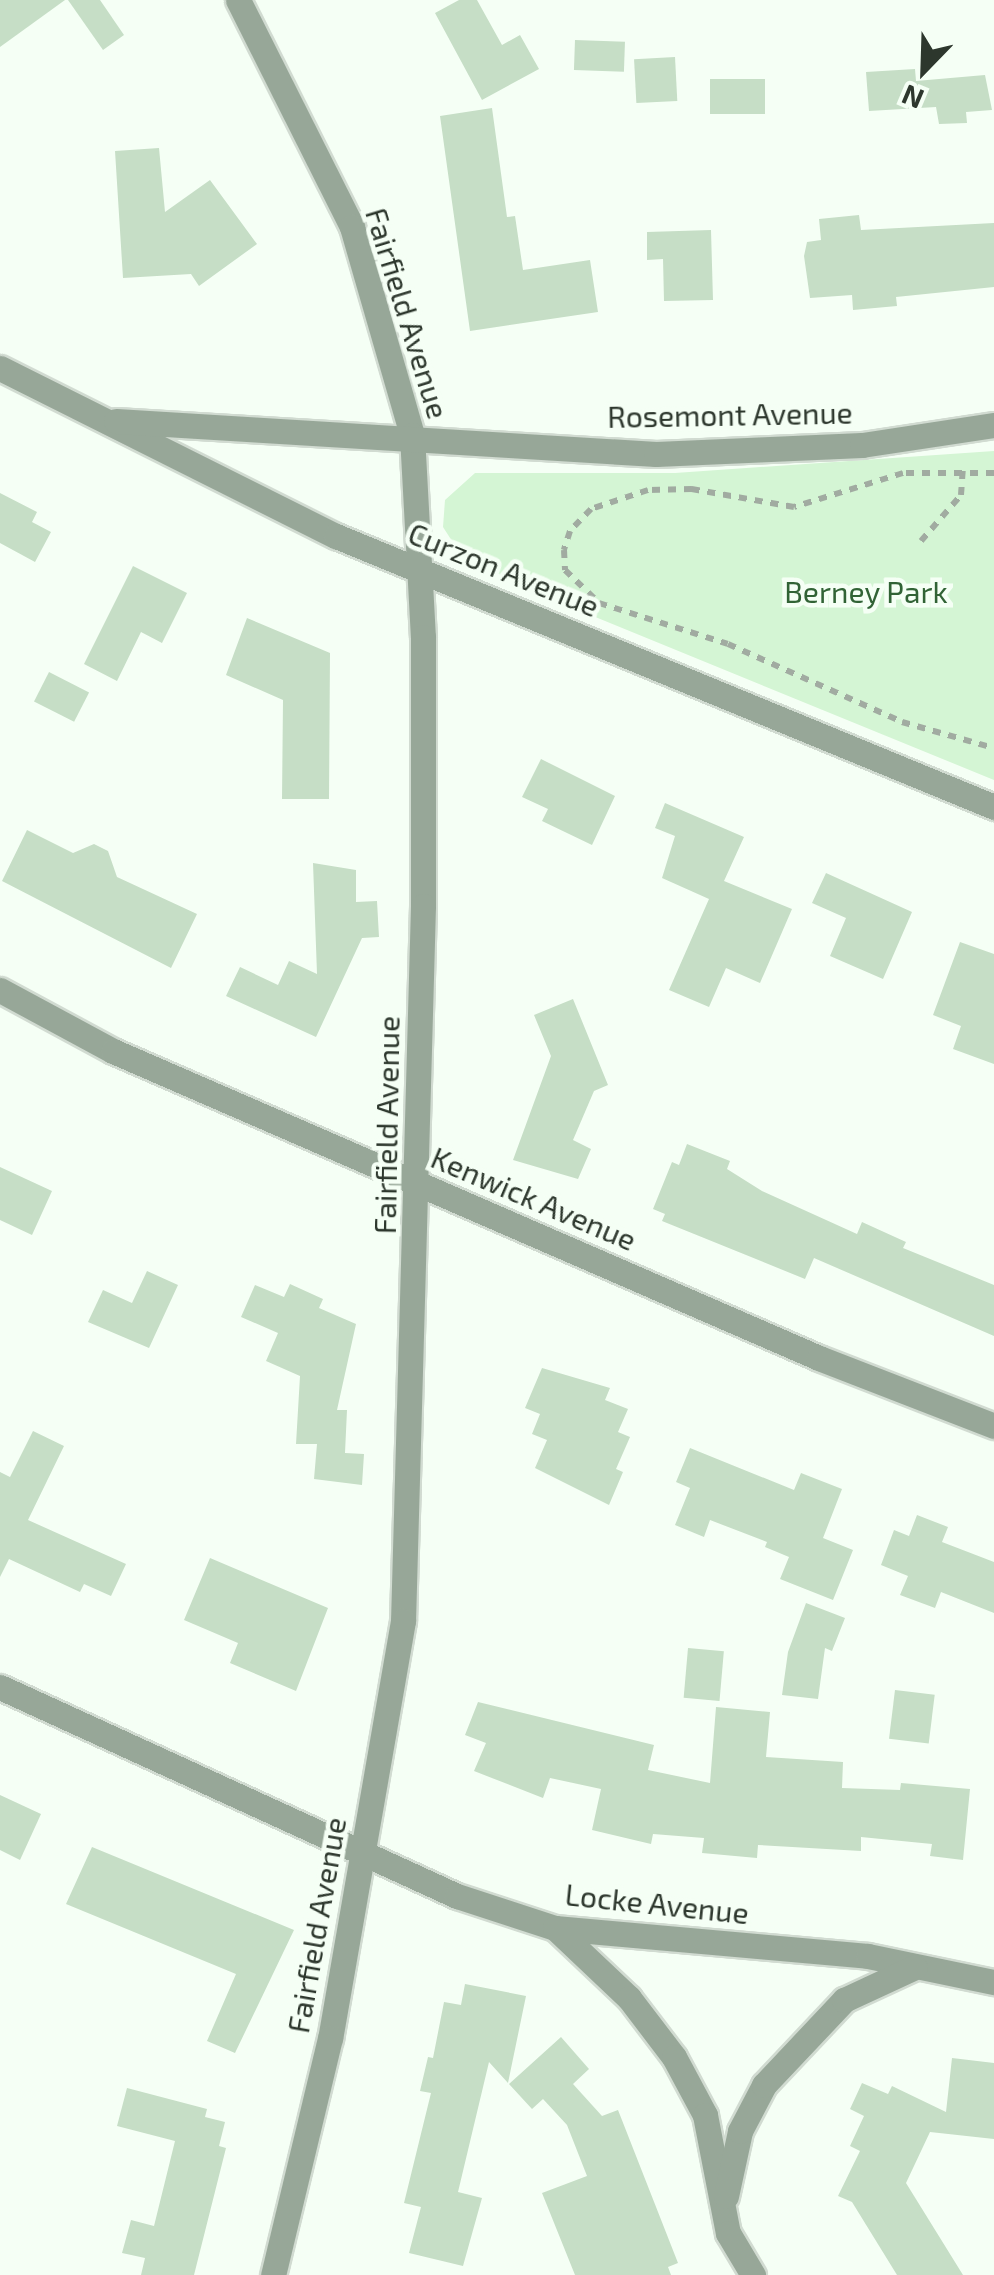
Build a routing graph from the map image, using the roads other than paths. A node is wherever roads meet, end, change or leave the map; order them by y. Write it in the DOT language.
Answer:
graph roads {
  1 [pos="238,0"];
  2 [pos="0,368"];
  3 [pos="106,421"];
  4 [pos="994,424"];
  5 [pos="412,435"];
  6 [pos="420,569"];
  7 [pos="994,807"];
  8 [pos="0,990"];
  9 [pos="417,1183"];
  10 [pos="994,1426"];
  11 [pos="0,1687"];
  12 [pos="363,1848"];
  13 [pos="555,1928"];
  14 [pos="915,1967"];
  15 [pos="994,1982"];
  16 [pos="724,2206"];
  17 [pos="274,2275"];
  18 [pos="753,2275"];
  1 -- 5 [label="street, Fairfield Avenue"];
  2 -- 3 [label="street, Curzon Avenue"];
  3 -- 5 [label="street, Rosemont Avenue"];
  3 -- 6 [label="street, Curzon Avenue"];
  4 -- 5 [label="street, Rosemont Avenue"];
  5 -- 6 [label="street, Fairfield Avenue"];
  6 -- 7 [label="street, Curzon Avenue"];
  6 -- 9 [label="street, Fairfield Avenue"];
  8 -- 9 [label="street, Kenwick Avenue"];
  9 -- 10 [label="street, Kenwick Avenue"];
  9 -- 12 [label="street, Fairfield Avenue"];
  11 -- 12 [label="street, Locke Avenue"];
  12 -- 13 [label="street, Locke Avenue"];
  12 -- 17 [label="street, Fairfield Avenue"];
  13 -- 14 [label="street, Locke Avenue"];
  13 -- 16 [label="street"];
  14 -- 15 [label="street, Locke Avenue"];
  14 -- 16 [label="street"];
  16 -- 18 [label="street"];
}
